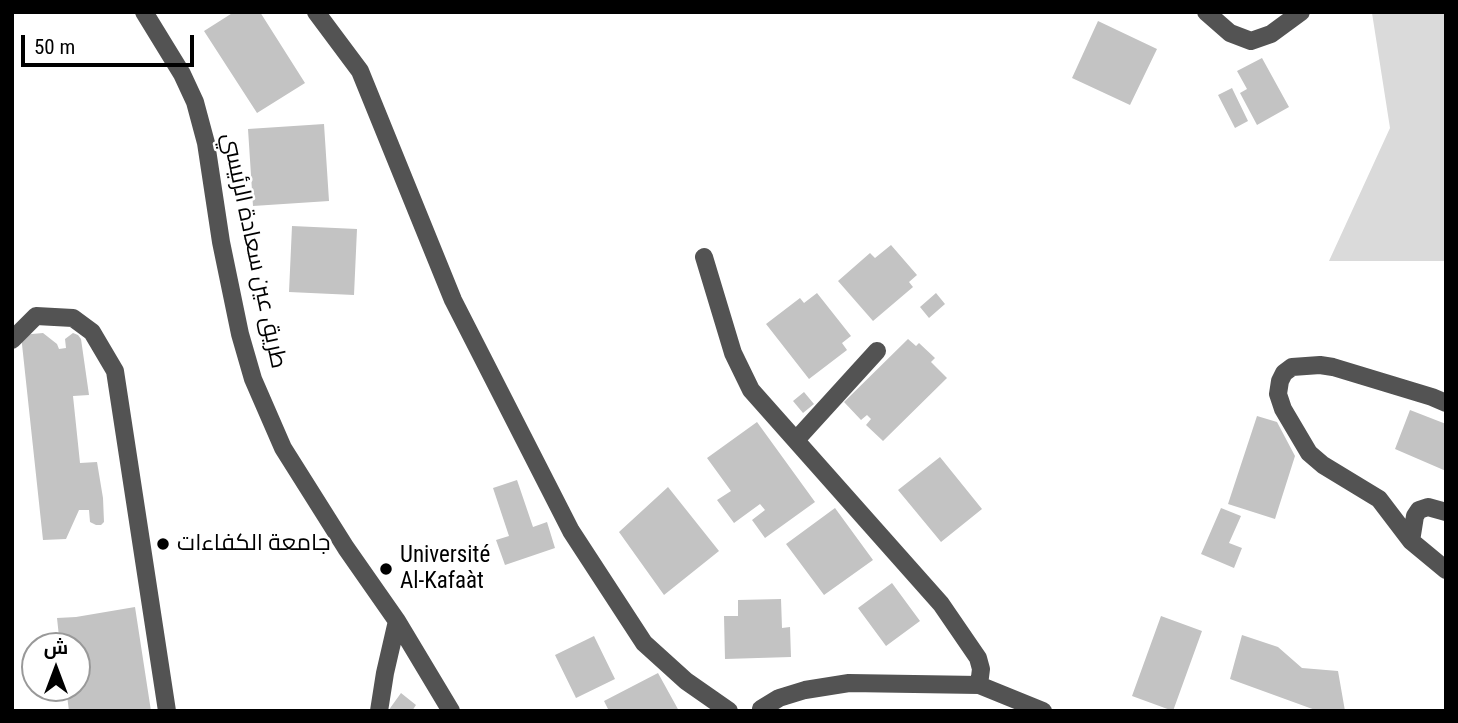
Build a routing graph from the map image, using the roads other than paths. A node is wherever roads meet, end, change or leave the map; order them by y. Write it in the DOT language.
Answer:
graph roads {
  1 [pos="144,12"];
  2 [pos="317,12"];
  3 [pos="1206,12"];
  4 [pos="1301,12"];
  5 [pos="704,257"];
  6 [pos="12,340"];
  7 [pos="877,351"];
  8 [pos="1446,403"];
  9 [pos="796,440"];
  10 [pos="1446,512"];
  11 [pos="1411,541"];
  12 [pos="1446,569"];
  13 [pos="397,621"];
  14 [pos="979,685"];
  15 [pos="758,710"];
  16 [pos="167,711"];
  17 [pos="379,711"];
  18 [pos="451,711"];
  19 [pos="729,711"];
  20 [pos="1043,711"];
  1 -- 13 [label="street, طريق عين سعادة الرئيسي"];
  2 -- 19 [label="street"];
  3 -- 4 [label="street"];
  5 -- 9 [label="street"];
  6 -- 16 [label="street"];
  7 -- 9 [label="street"];
  8 -- 11 [label="street"];
  9 -- 14 [label="street"];
  10 -- 11 [label="street"];
  11 -- 12 [label="street"];
  13 -- 17 [label="street"];
  13 -- 18 [label="street, طريق عين سعادة الرئيسي"];
  14 -- 15 [label="street"];
  14 -- 20 [label="street"];
}
